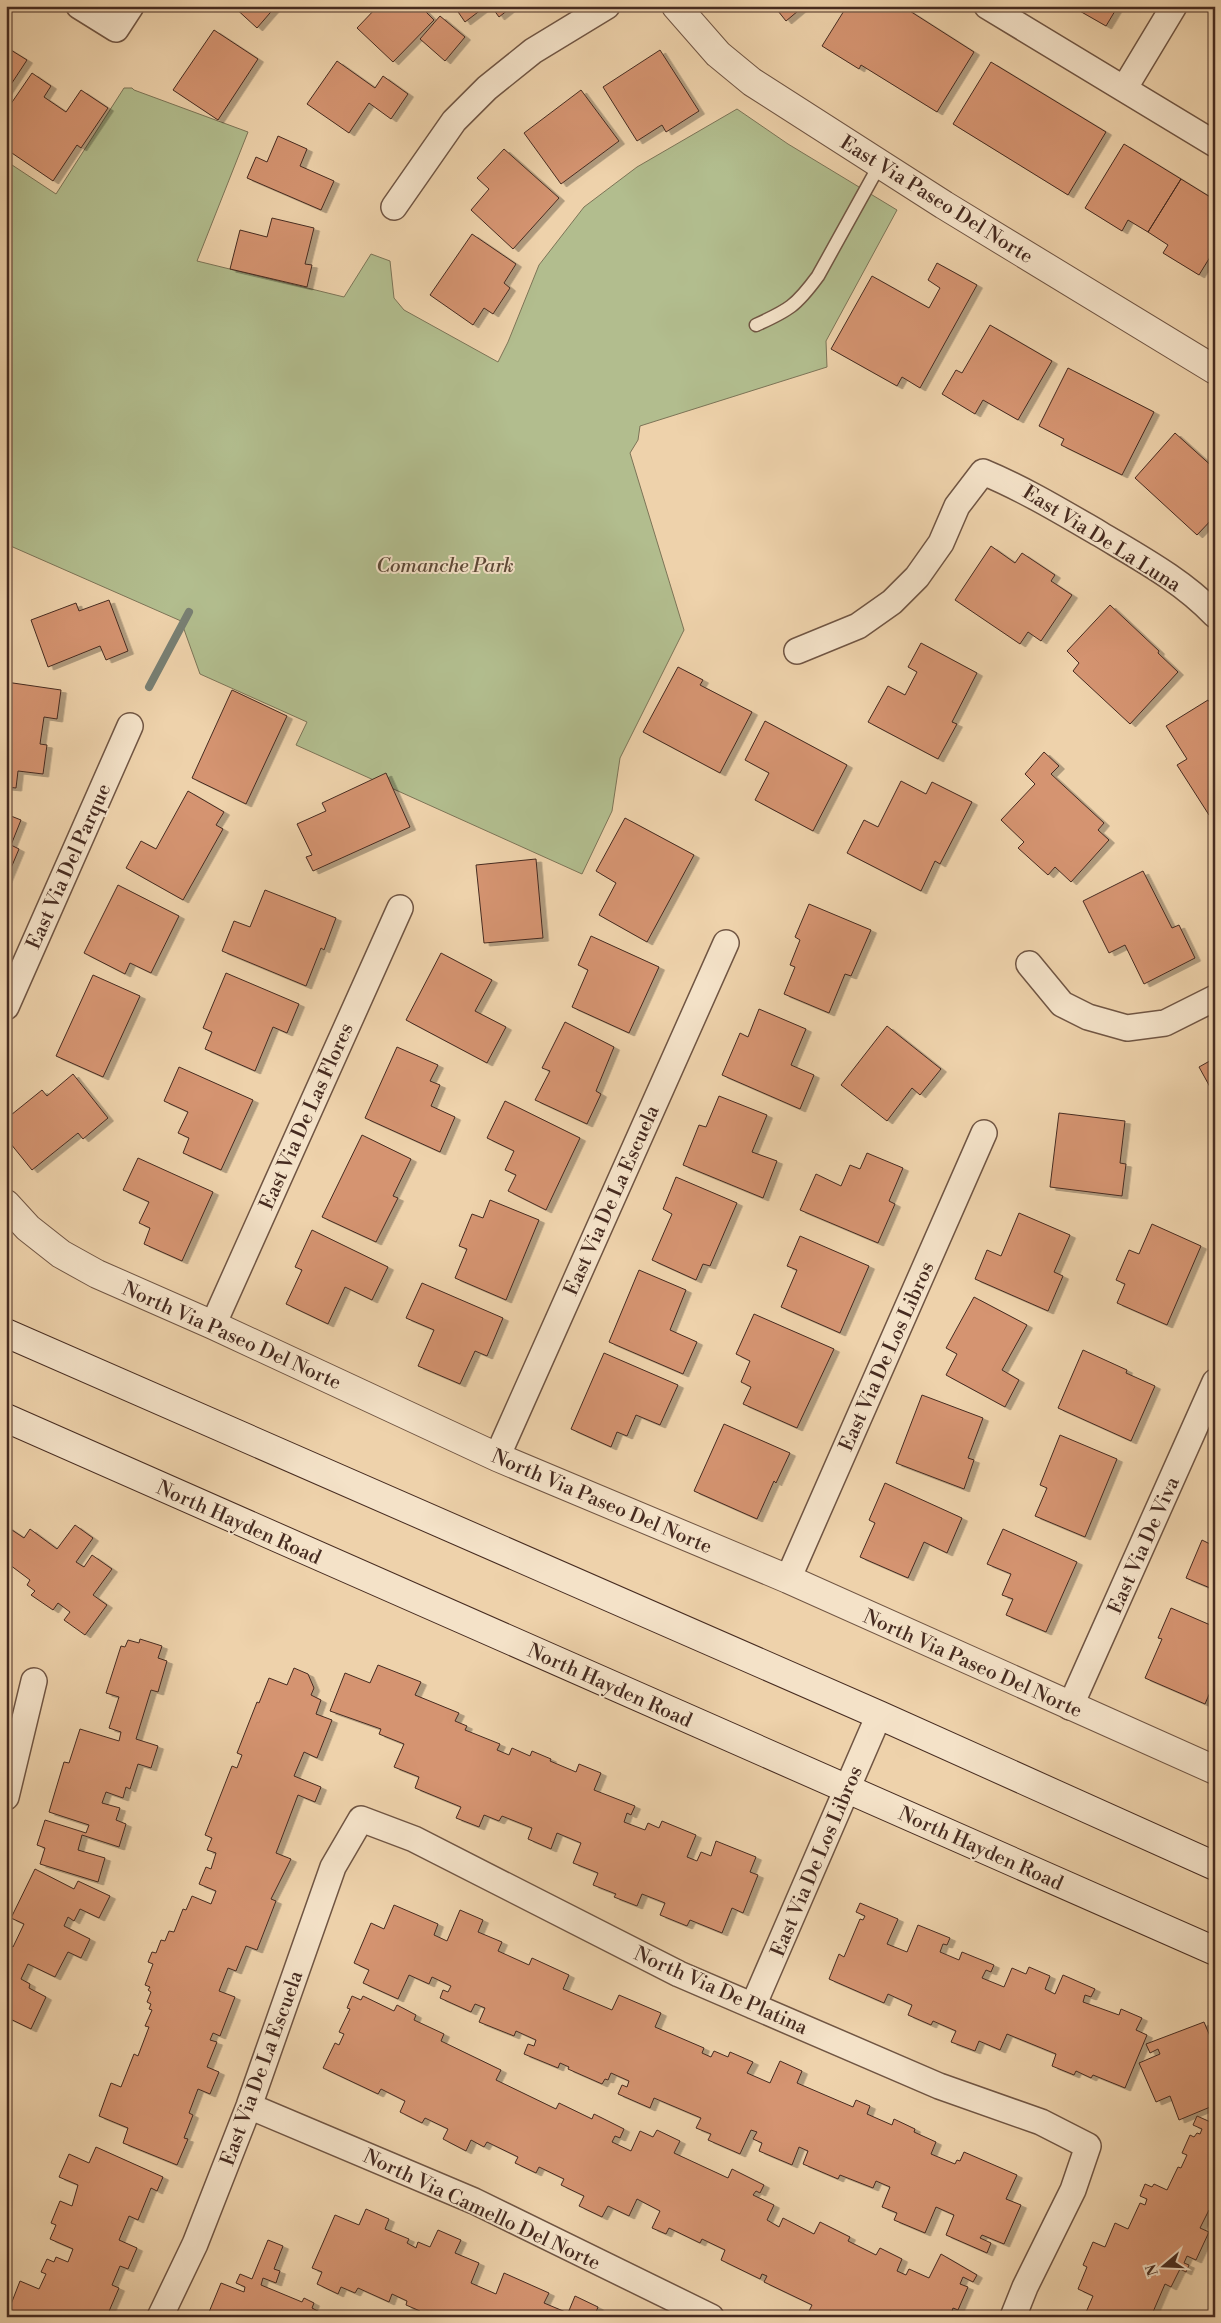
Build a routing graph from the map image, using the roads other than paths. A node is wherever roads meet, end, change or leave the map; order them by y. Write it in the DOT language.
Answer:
graph roads {
  1 [pos="79,6"];
  2 [pos="131,6"];
  3 [pos="607,6"];
  4 [pos="676,6"];
  5 [pos="987,6"];
  6 [pos="1174,6"];
  7 [pos="1124,89"];
  8 [pos="1215,144"];
  9 [pos="880,164"];
  10 [pos="394,207"];
  11 [pos="756,325"];
  12 [pos="1213,367"];
  13 [pos="1215,615"];
  14 [pos="797,650"];
  15 [pos="130,726"];
  16 [pos="400,908"];
  17 [pos="726,943"];
  18 [pos="1029,964"];
  19 [pos="1215,998"];
  20 [pos="6,1007"];
  21 [pos="984,1134"];
  22 [pos="6,1204"];
  23 [pos="213,1325"];
  24 [pos="6,1333"];
  25 [pos="1215,1382"];
  26 [pos="6,1418"];
  27 [pos="497,1457"];
  28 [pos="788,1579"];
  29 [pos="34,1681"];
  30 [pos="1070,1707"];
  31 [pos="879,1715"];
  32 [pos="1215,1770"];
  33 [pos="847,1790"];
  34 [pos="6,1797"];
  35 [pos="362,1819"];
  36 [pos="1215,1866"];
  37 [pos="1215,1951"];
  38 [pos="753,2006"];
  39 [pos="250,2106"];
  40 [pos="160,2317"];
  41 [pos="711,2317"];
  42 [pos="1013,2317"];
  1 -- 2 [label="street"];
  3 -- 10 [label="street"];
  4 -- 9 [label="main road, East Via Paseo Del Norte"];
  5 -- 7 [label="street"];
  6 -- 7 [label="street"];
  7 -- 8 [label="street"];
  9 -- 11 [label="lane"];
  9 -- 12 [label="main road, East Via Paseo Del Norte"];
  13 -- 14 [label="street, East Via De La Luna"];
  15 -- 20 [label="street, East Via Del Parque"];
  16 -- 23 [label="street, East Via De Las Flores"];
  17 -- 27 [label="street, East Via De La Escuela"];
  18 -- 19 [label="street"];
  21 -- 28 [label="street, East Via De Los Libros"];
  22 -- 23 [label="main road, North Via Paseo Del Norte"];
  23 -- 27 [label="main road, North Via Paseo Del Norte"];
  24 -- 31 [label="main road"];
  25 -- 30 [label="street, East Via De Viva"];
  26 -- 33 [label="main road, North Hayden Road"];
  27 -- 28 [label="main road, North Via Paseo Del Norte"];
  28 -- 30 [label="main road, North Via Paseo Del Norte"];
  29 -- 34 [label="street"];
  30 -- 32 [label="main road, North Via Paseo Del Norte"];
  31 -- 33 [label="street, East Via De Los Libros"];
  31 -- 36 [label="main road"];
  33 -- 37 [label="main road, North Hayden Road"];
  33 -- 38 [label="street, East Via De Los Libros"];
  35 -- 38 [label="street, North Via De Platina"];
  35 -- 39 [label="street, East Via De La Escuela"];
  38 -- 42 [label="street, North Via De Platina"];
  39 -- 40 [label="street, East Via De La Escuela"];
  39 -- 41 [label="street, North Via Camello Del Norte"];
}
